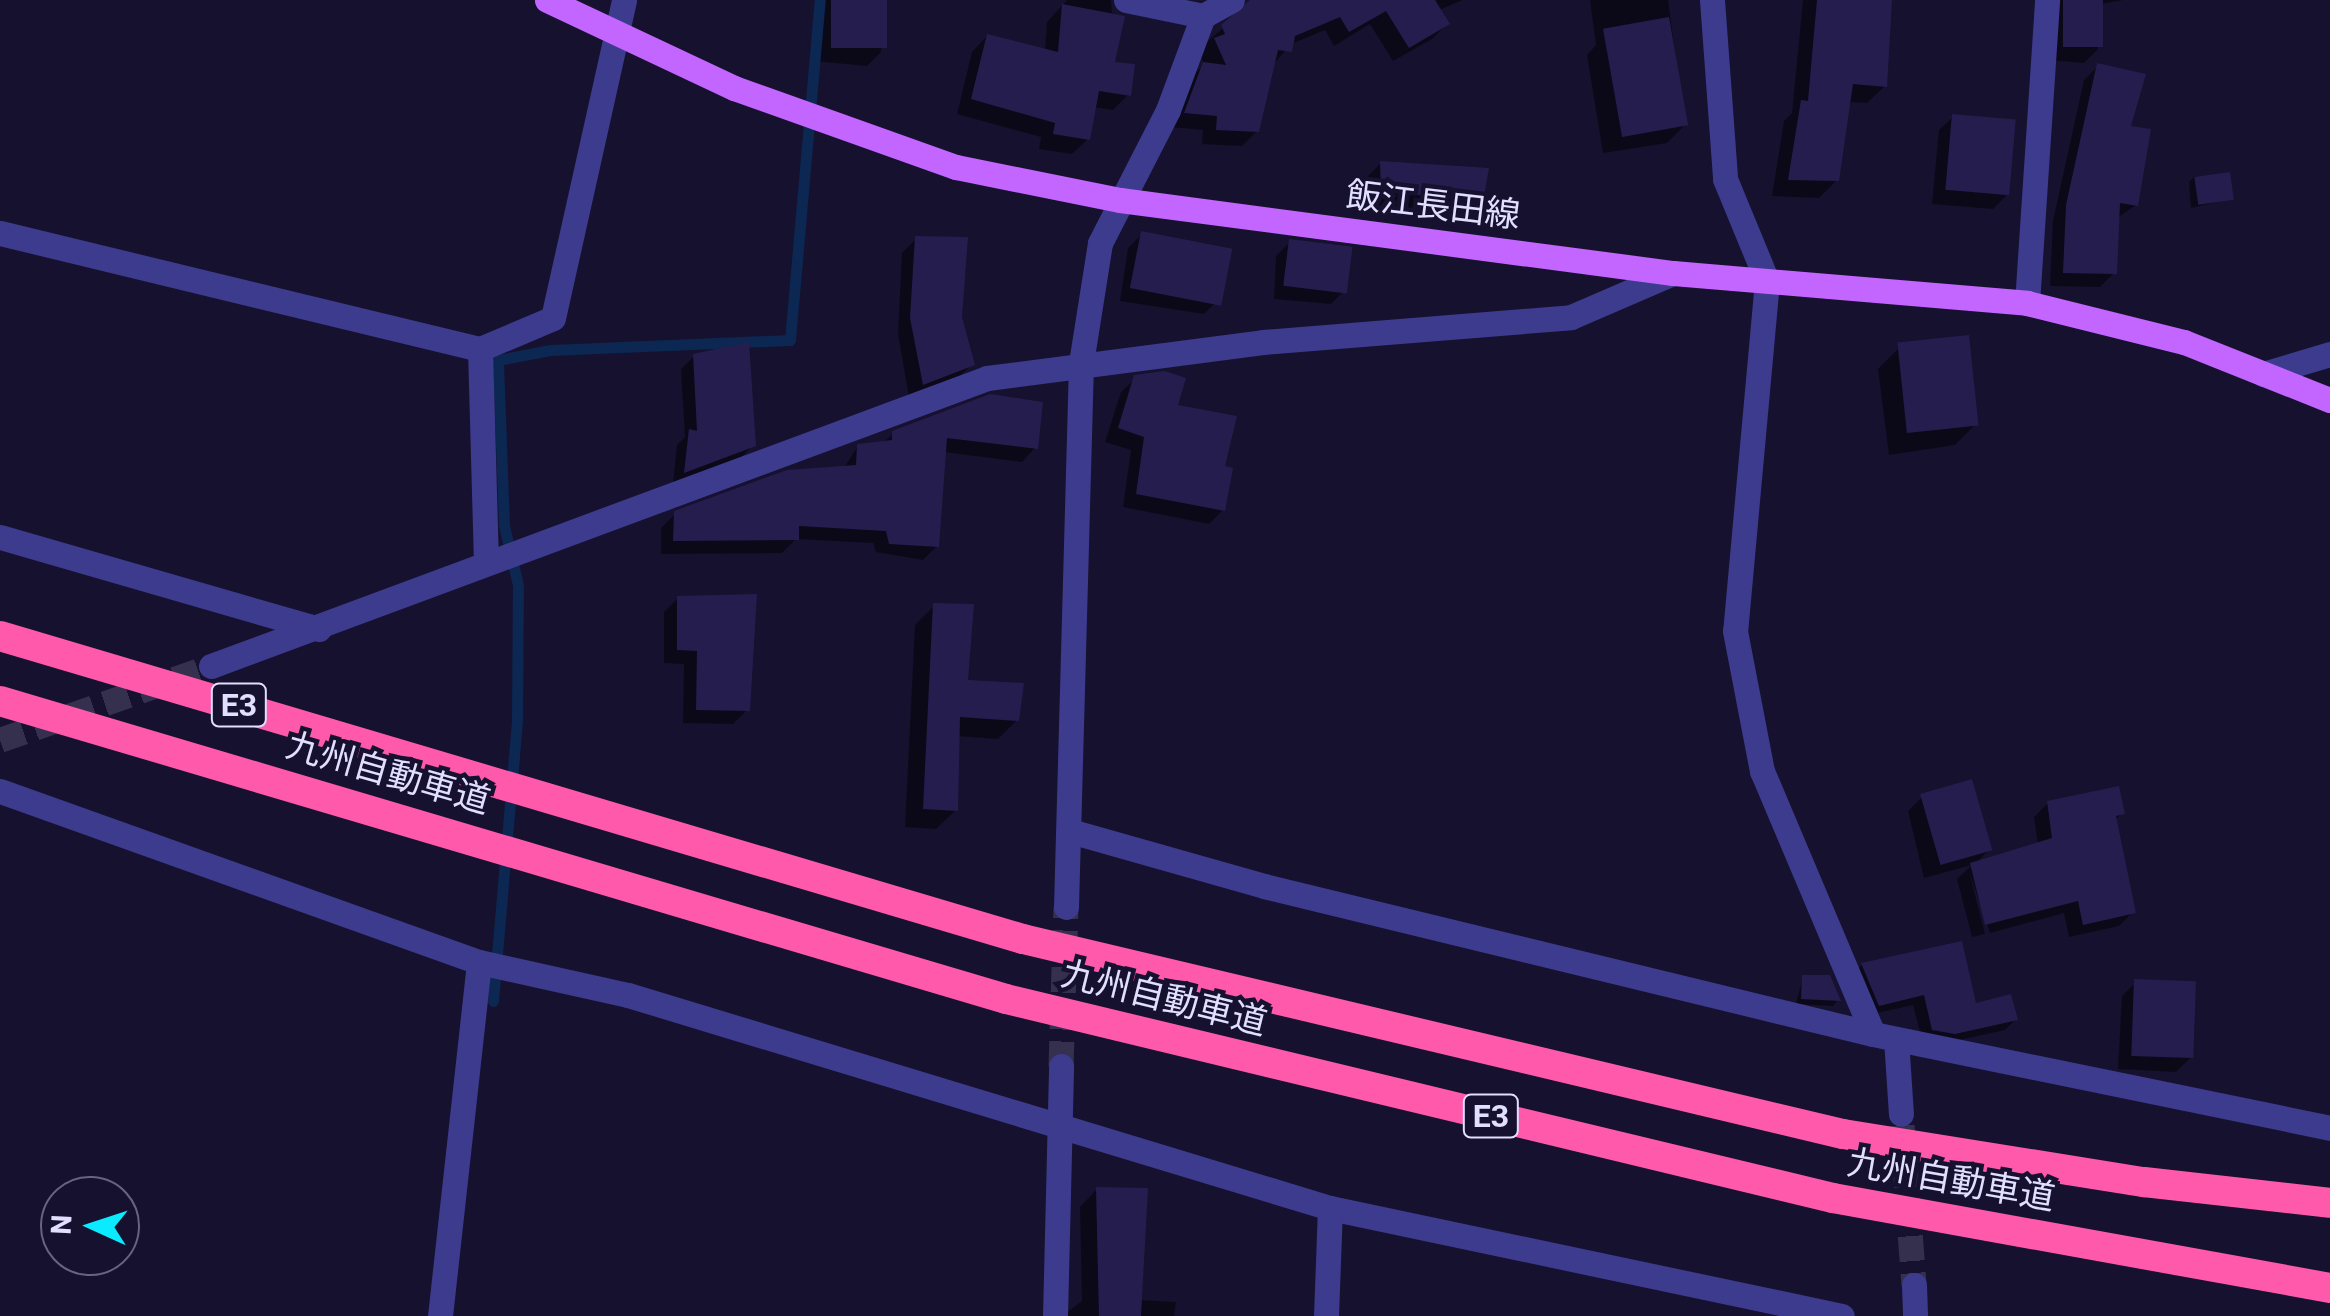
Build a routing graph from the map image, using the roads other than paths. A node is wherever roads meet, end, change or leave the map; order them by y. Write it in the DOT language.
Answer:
graph roads {
  1 [pos="547,0"];
  2 [pos="624,0"];
  3 [pos="1126,0"];
  4 [pos="1232,0"];
  5 [pos="1712,0"];
  6 [pos="2047,0"];
  7 [pos="1203,16"];
  8 [pos="618,36"];
  9 [pos="1120,200"];
  10 [pos="0,232"];
  11 [pos="1673,273"];
  12 [pos="1767,281"];
  13 [pos="2028,302"];
  14 [pos="480,349"];
  15 [pos="2330,354"];
  16 [pos="1081,363"];
  17 [pos="2263,374"];
  18 [pos="2330,400"];
  19 [pos="0,537"];
  20 [pos="486,563"];
  21 [pos="318,629"];
  22 [pos="0,636"];
  23 [pos="212,666"];
  24 [pos="0,701"];
  25 [pos="0,792"];
  26 [pos="1070,830"];
  27 [pos="1066,907"];
  28 [pos="479,962"];
  29 [pos="1884,1037"];
  30 [pos="1061,1066"];
  31 [pos="1901,1114"];
  32 [pos="1058,1123"];
  33 [pos="2330,1128"];
  34 [pos="2144,1182"];
  35 [pos="2330,1188"];
  36 [pos="2330,1203"];
  37 [pos="1330,1208"];
  38 [pos="1914,1284"];
  39 [pos="2330,1288"];
  40 [pos="1739,1307"];
  41 [pos="440,1316"];
  42 [pos="1055,1316"];
  43 [pos="1326,1316"];
  44 [pos="1842,1316"];
  45 [pos="1916,1316"];
  1 -- 8 [label="main road, 飯江長田線"];
  2 -- 8 [label="street"];
  3 -- 7 [label="street"];
  4 -- 7 [label="street"];
  5 -- 12 [label="street"];
  6 -- 13 [label="street"];
  7 -- 9 [label="street"];
  8 -- 9 [label="main road, 飯江長田線"];
  8 -- 14 [label="street"];
  9 -- 11 [label="main road, 飯江長田線"];
  9 -- 16 [label="street"];
  10 -- 14 [label="street"];
  11 -- 12 [label="main road, 飯江長田線"];
  11 -- 16 [label="street"];
  12 -- 13 [label="main road, 飯江長田線"];
  12 -- 29 [label="street"];
  13 -- 17 [label="main road, 飯江長田線"];
  14 -- 20 [label="street"];
  15 -- 17 [label="street"];
  16 -- 20 [label="street"];
  16 -- 26 [label="street"];
  17 -- 18 [label="main road, 飯江長田線"];
  19 -- 21 [label="street"];
  20 -- 21 [label="street"];
  21 -- 23 [label="street"];
  22 -- 34 [label="highway, 九州自動車道 / E3"];
  24 -- 39 [label="highway, 九州自動車道 / E3"];
  25 -- 28 [label="street"];
  26 -- 27 [label="street"];
  26 -- 29 [label="street"];
  28 -- 32 [label="street"];
  28 -- 41 [label="street"];
  29 -- 31 [label="street"];
  29 -- 33 [label="street"];
  30 -- 32 [label="street"];
  32 -- 37 [label="street"];
  32 -- 42 [label="street"];
  34 -- 35 [label="highway"];
  34 -- 36 [label="highway, 九州自動車道 / E3"];
  37 -- 40 [label="street"];
  37 -- 43 [label="street"];
  38 -- 45 [label="street"];
  40 -- 44 [label="street"];
}
